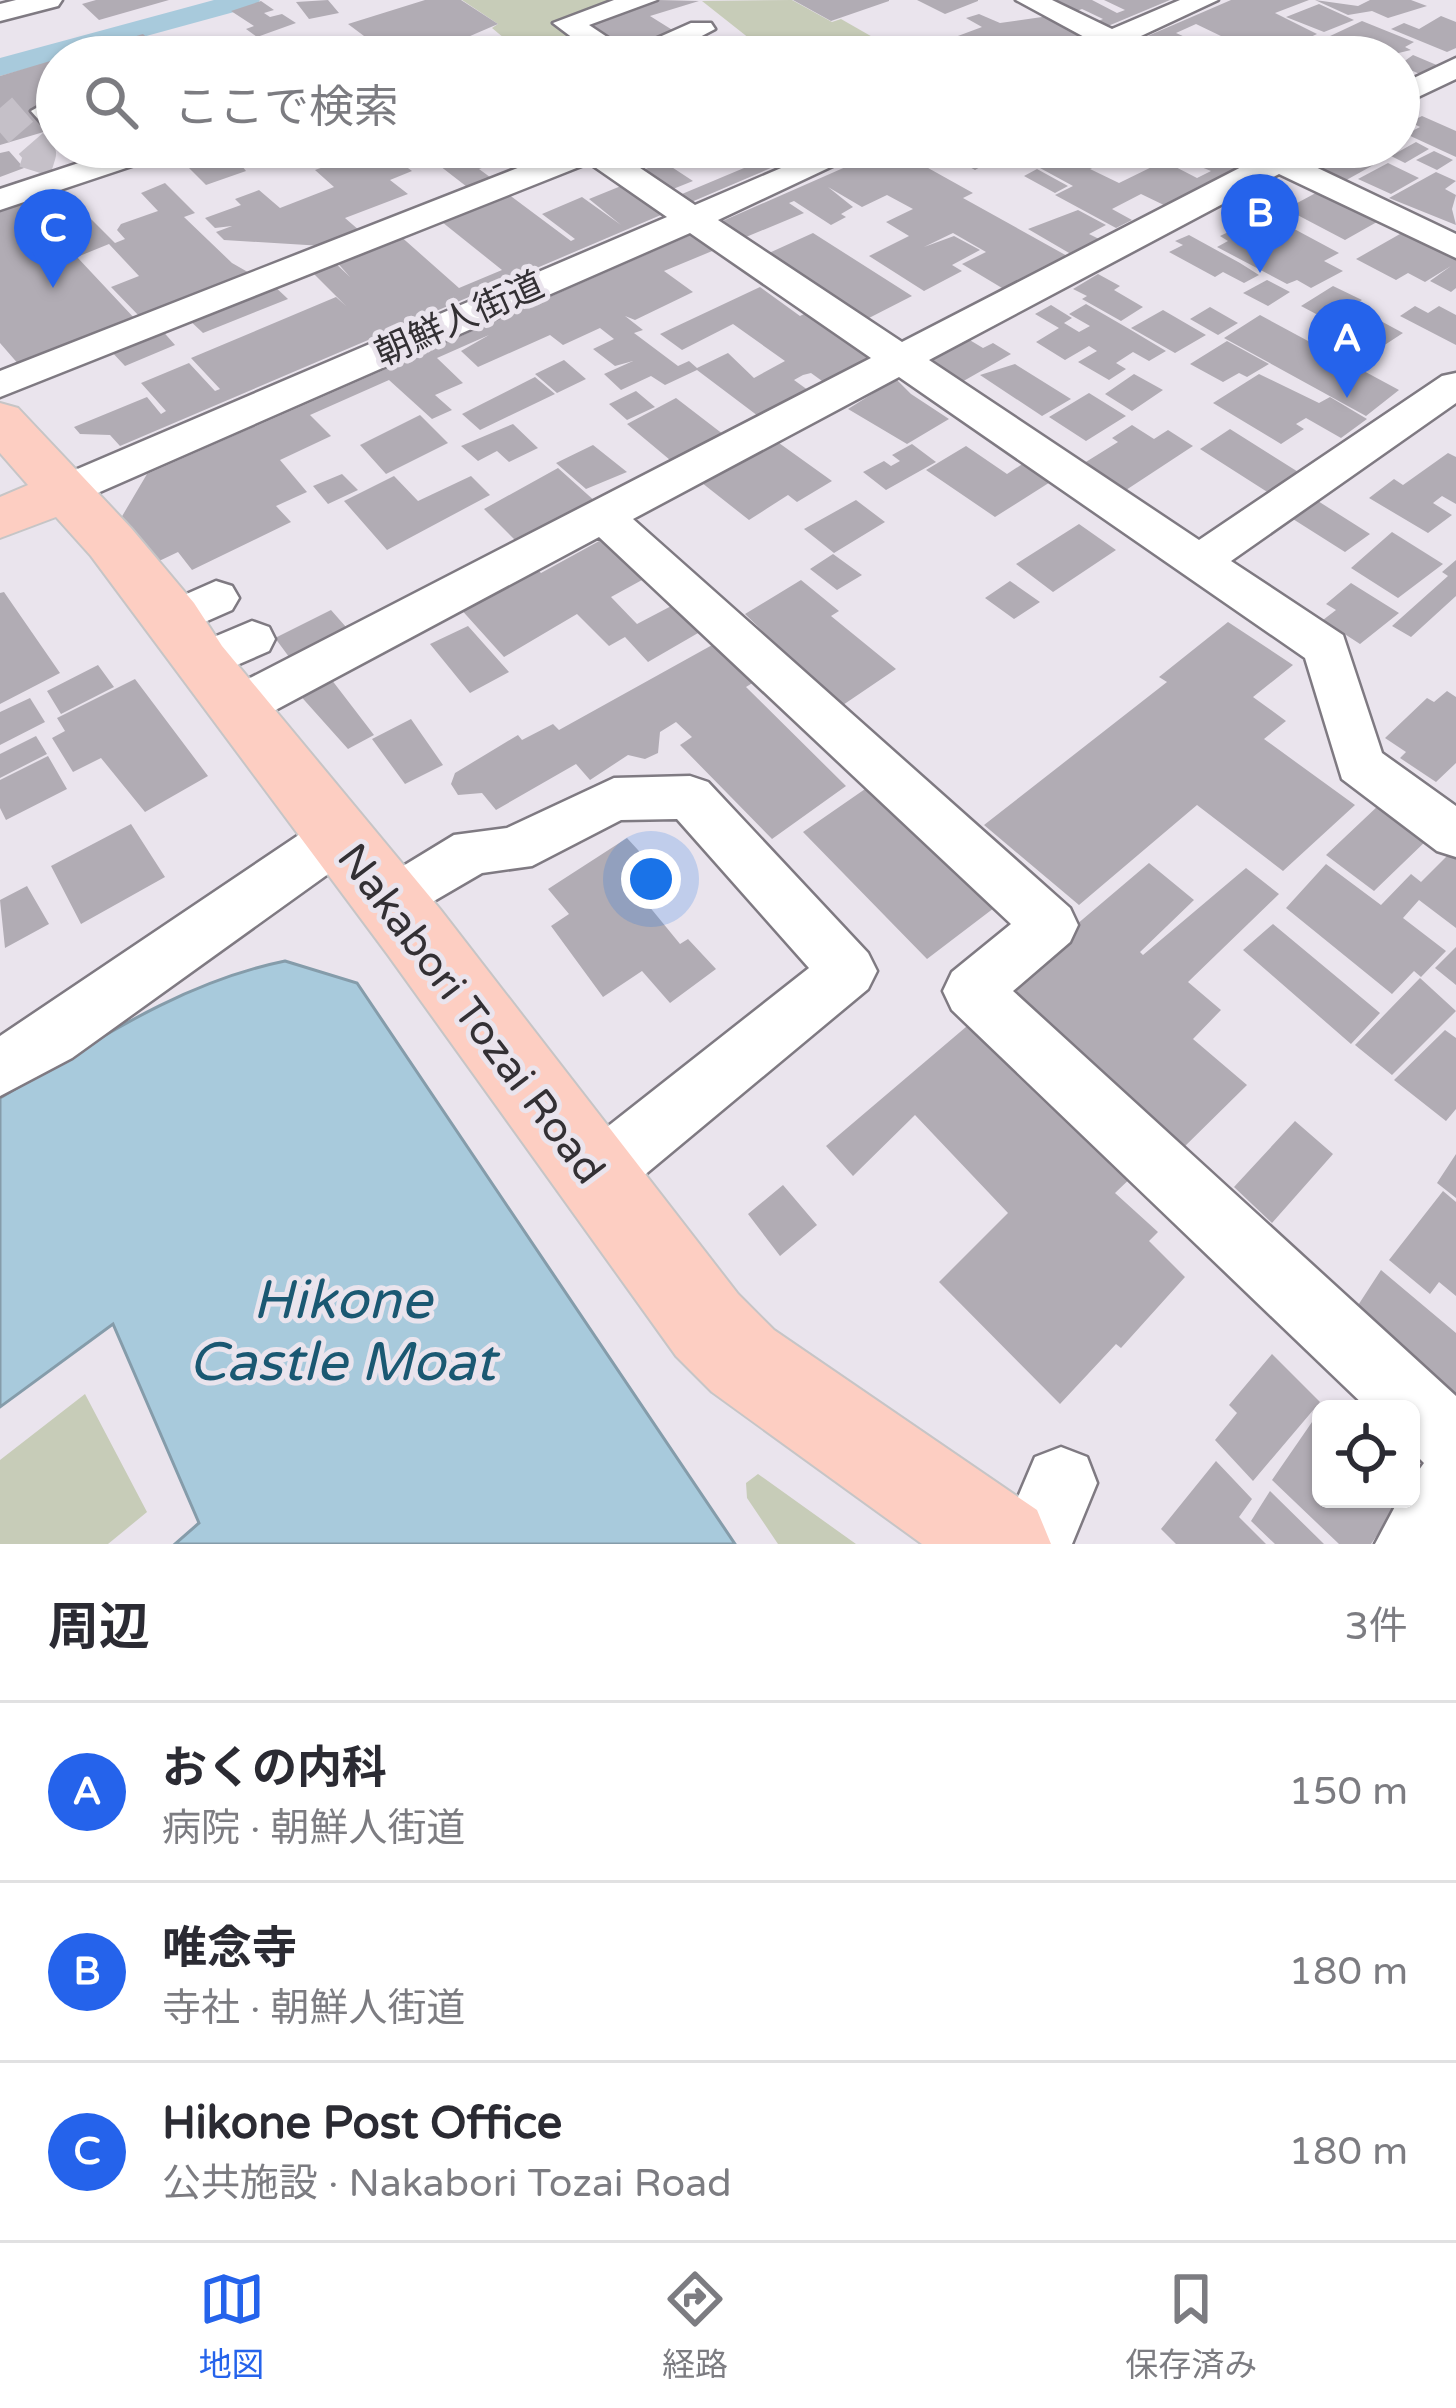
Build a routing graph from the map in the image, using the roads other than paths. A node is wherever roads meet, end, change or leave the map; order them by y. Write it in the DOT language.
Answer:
graph roads {
  1 [pos="48,0"];
  2 [pos="643,0"];
  3 [pos="1030,0"];
  4 [pos="1204,0"];
  5 [pos="0,13"];
  6 [pos="700,29"];
  7 [pos="586,36"];
  8 [pos="684,36"];
  9 [pos="1122,36"];
  10 [pos="1136,36"];
  11 [pos="1456,67"];
  12 [pos="1420,88"];
  13 [pos="60,168"];
  14 [pos="542,168"];
  15 [pos="619,168"];
  16 [pos="776,168"];
  17 [pos="1259,168"];
  18 [pos="1279,168"];
  19 [pos="0,200"];
  20 [pos="689,217"];
  21 [pos="1456,247"];
  22 [pos="899,362"];
  23 [pos="0,385"];
  24 [pos="1441,400"];
  25 [pos="0,420"];
  26 [pos="31,506"];
  27 [pos="631,506"];
  28 [pos="1198,562"];
  29 [pos="215,645"];
  30 [pos="1456,835"];
  31 [pos="337,838"];
  32 [pos="391,902"];
  33 [pos="0,1068"];
  34 [pos="596,1175"];
  35 [pos="1456,1444"];
  36 [pos="1456,1479"];
  37 [pos="1004,1544"];
  38 [pos="1412,1544"];
  1 -- 5 [label="street"];
  2 -- 7 [label="street"];
  3 -- 9 [label="street"];
  4 -- 10 [label="street"];
  6 -- 8 [label="street"];
  11 -- 12 [label="street"];
  13 -- 19 [label="street"];
  14 -- 23 [label="street"];
  15 -- 20 [label="street"];
  16 -- 20 [label="street, 朝鮮人街道"];
  17 -- 22 [label="street"];
  18 -- 21 [label="street"];
  20 -- 22 [label="street"];
  20 -- 26 [label="street, 朝鮮人街道"];
  22 -- 27 [label="street"];
  22 -- 28 [label="street"];
  24 -- 28 [label="street"];
  25 -- 26 [label="main road, Nakabori Tozai Road"];
  26 -- 29 [label="main road, Nakabori Tozai Road"];
  27 -- 29 [label="street"];
  27 -- 35 [label="street"];
  28 -- 30 [label="street"];
  29 -- 31 [label="main road, Nakabori Tozai Road"];
  31 -- 32 [label="main road, Nakabori Tozai Road"];
  31 -- 33 [label="street"];
  32 -- 34 [label="main road, Nakabori Tozai Road"];
  32 -- 34 [label="street"];
  34 -- 37 [label="main road, Nakabori Tozai Road"];
  36 -- 38 [label="street"];
}
